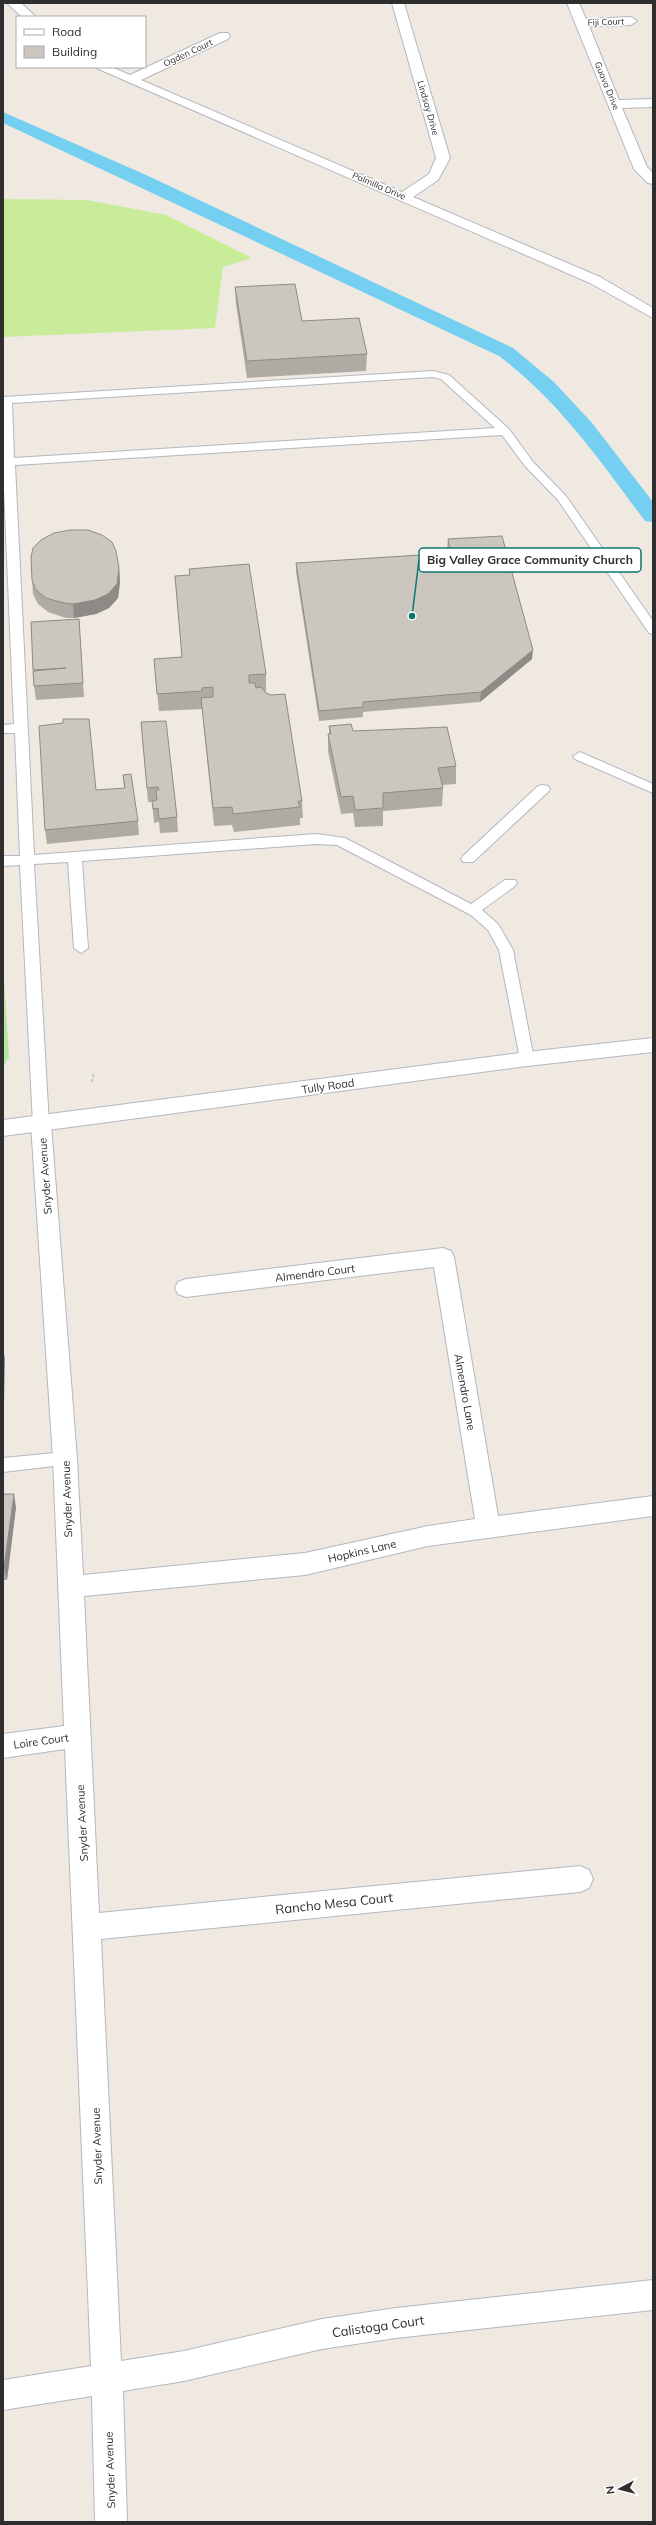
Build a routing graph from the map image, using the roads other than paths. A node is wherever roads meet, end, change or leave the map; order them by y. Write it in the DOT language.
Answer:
graph roads {
  1 [pos="13,3"];
  2 [pos="398,3"];
  3 [pos="573,3"];
  4 [pos="29,16"];
  5 [pos="631,21"];
  6 [pos="580,23"];
  7 [pos="224,36"];
  8 [pos="102,68"];
  9 [pos="130,80"];
  10 [pos="653,103"];
  11 [pos="614,104"];
  12 [pos="653,180"];
  13 [pos="404,196"];
  14 [pos="653,314"];
  15 [pos="505,431"];
  16 [pos="6,462"];
  17 [pos="653,630"];
  18 [pos="21,728"];
  19 [pos="3,729"];
  20 [pos="580,756"];
  21 [pos="543,789"];
  22 [pos="653,789"];
  23 [pos="76,857"];
  24 [pos="468,859"];
  25 [pos="27,860"];
  26 [pos="3,861"];
  27 [pos="510,883"];
  28 [pos="472,910"];
  29 [pos="81,948"];
  30 [pos="653,1045"];
  31 [pos="527,1059"];
  32 [pos="42,1124"];
  33 [pos="3,1128"];
  34 [pos="443,1258"];
  35 [pos="186,1288"];
  36 [pos="65,1459"];
  37 [pos="3,1465"];
  38 [pos="653,1506"];
  39 [pos="488,1526"];
  40 [pos="70,1587"];
  41 [pos="78,1736"];
  42 [pos="3,1746"];
  43 [pos="580,1879"];
  44 [pos="87,1927"];
  45 [pos="653,2294"];
  46 [pos="107,2378"];
  47 [pos="3,2395"];
  48 [pos="111,2522"];
  1 -- 4 [label="street"];
  2 -- 13 [label="street, Lindsay Drive"];
  3 -- 6 [label="street, Guava Drive"];
  5 -- 6 [label="street, Fiji Court"];
  6 -- 11 [label="street, Guava Drive"];
  7 -- 9 [label="street, Ogden Court"];
  8 -- 9 [label="street, Palmilla Drive"];
  9 -- 13 [label="street, Palmilla Drive"];
  10 -- 11 [label="street"];
  11 -- 12 [label="street, Guava Drive"];
  13 -- 14 [label="street, Palmilla Drive"];
  15 -- 16 [label="lane"];
  15 -- 16 [label="lane"];
  15 -- 17 [label="lane"];
  16 -- 18 [label="lane"];
  18 -- 19 [label="lane"];
  18 -- 25 [label="lane"];
  20 -- 22 [label="lane"];
  21 -- 24 [label="lane"];
  23 -- 25 [label="lane"];
  23 -- 28 [label="lane"];
  23 -- 29 [label="lane"];
  25 -- 26 [label="lane"];
  25 -- 32 [label="lane"];
  27 -- 28 [label="lane"];
  28 -- 31 [label="lane"];
  30 -- 31 [label="street, Tully Road"];
  31 -- 32 [label="street, Tully Road"];
  32 -- 33 [label="street, Tully Road"];
  32 -- 36 [label="street, Snyder Avenue"];
  34 -- 35 [label="street, Almendro Court"];
  34 -- 39 [label="street, Almendro Lane"];
  36 -- 37 [label="lane"];
  36 -- 40 [label="street, Snyder Avenue"];
  38 -- 39 [label="street, Hopkins Lane"];
  39 -- 40 [label="street, Hopkins Lane"];
  40 -- 41 [label="street, Snyder Avenue"];
  41 -- 42 [label="street, Loire Court"];
  41 -- 44 [label="street, Snyder Avenue"];
  43 -- 44 [label="street, Rancho Mesa Court"];
  44 -- 46 [label="street, Snyder Avenue"];
  45 -- 46 [label="street, Calistoga Court"];
  46 -- 47 [label="street, Calistoga Court"];
  46 -- 48 [label="street, Snyder Avenue"];
}
